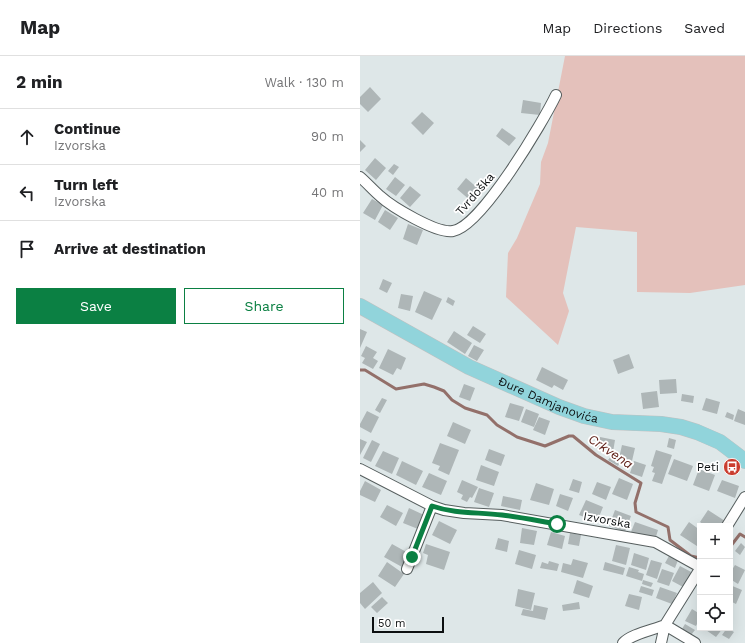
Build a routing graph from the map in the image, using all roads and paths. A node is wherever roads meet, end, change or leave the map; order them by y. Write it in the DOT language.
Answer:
graph roads {
  1 [pos="556,95"];
  2 [pos="360,177"];
  3 [pos="360,306"];
  4 [pos="745,461"];
  5 [pos="360,469"];
  6 [pos="745,497"];
  7 [pos="432,506"];
  8 [pos="729,523"];
  9 [pos="697,566"];
  10 [pos="407,569"];
  11 [pos="697,573"];
  12 [pos="665,625"];
  13 [pos="623,643"];
  14 [pos="661,643"];
  15 [pos="695,643"];
  1 -- 2 [label="street, Tvrdoška"];
  3 -- 4 [label="main road, Đure Damjanovića"];
  5 -- 7 [label="street, Izvorska"];
  6 -- 8 [label="street"];
  7 -- 9 [label="street, Izvorska"];
  7 -- 10 [label="street"];
  11 -- 12 [label="street"];
  12 -- 13 [label="street"];
  12 -- 14 [label="street"];
  12 -- 15 [label="street"];
}
